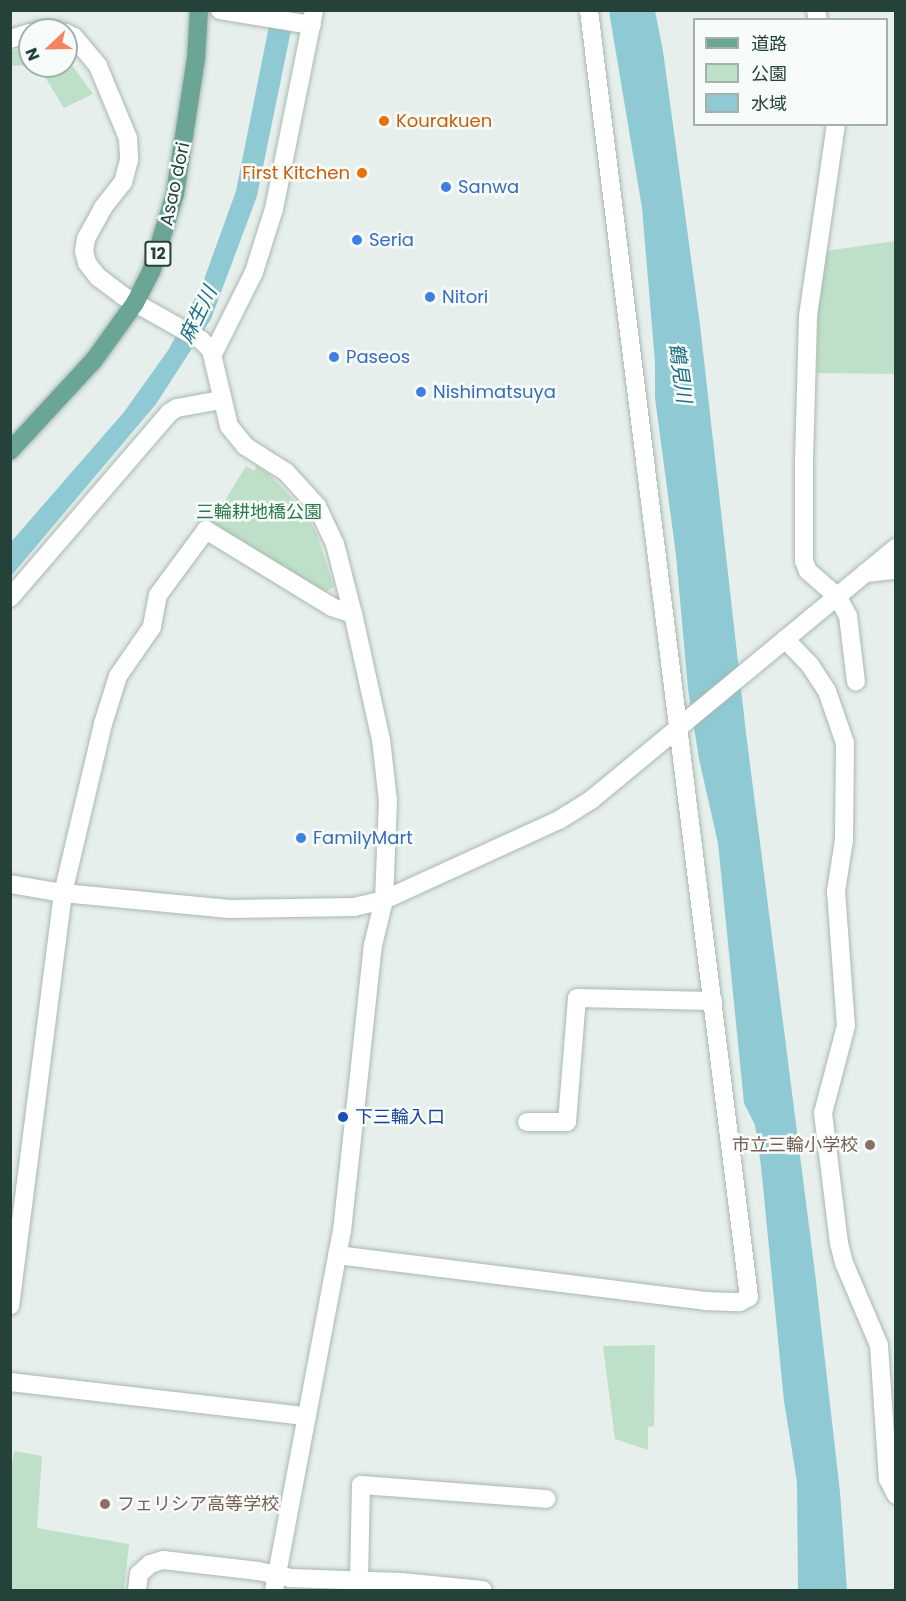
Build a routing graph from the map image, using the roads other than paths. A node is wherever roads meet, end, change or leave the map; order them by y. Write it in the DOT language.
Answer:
graph roads {
  1 [pos="199,10"];
  2 [pos="220,10"];
  3 [pos="589,10"];
  4 [pos="255,14"];
  5 [pos="308,19"];
  6 [pos="78,41"];
  7 [pos="836,126"];
  8 [pos="135,303"];
  9 [pos="212,352"];
  10 [pos="221,400"];
  11 [pos="10,451"];
  12 [pos="896,548"];
  13 [pos="896,570"];
  14 [pos="865,573"];
  15 [pos="837,596"];
  16 [pos="10,598"];
  17 [pos="353,614"];
  18 [pos="785,639"];
  19 [pos="856,682"];
  20 [pos="682,727"];
  21 [pos="10,884"];
  22 [pos="63,893"];
  23 [pos="384,900"];
  24 [pos="713,1001"];
  25 [pos="527,1122"];
  26 [pos="337,1255"];
  27 [pos="10,1306"];
  28 [pos="10,1382"];
  29 [pos="305,1416"];
  30 [pos="896,1495"];
  31 [pos="546,1499"];
  32 [pos="359,1580"];
  33 [pos="275,1582"];
  34 [pos="400,1586"];
  35 [pos="137,1590"];
  36 [pos="483,1590"];
  1 -- 8 [label="main road, Asao dori / 12"];
  2 -- 4 [label="street"];
  3 -- 20 [label="street"];
  4 -- 5 [label="street"];
  5 -- 9 [label="street"];
  6 -- 8 [label="street"];
  7 -- 15 [label="street"];
  8 -- 9 [label="street"];
  8 -- 11 [label="main road, Asao dori / 12"];
  9 -- 10 [label="street"];
  10 -- 16 [label="street"];
  10 -- 17 [label="street"];
  12 -- 14 [label="street"];
  13 -- 14 [label="street"];
  14 -- 15 [label="street"];
  15 -- 18 [label="street"];
  15 -- 19 [label="street"];
  17 -- 22 [label="street"];
  17 -- 23 [label="street"];
  18 -- 20 [label="street"];
  18 -- 30 [label="street"];
  20 -- 23 [label="street"];
  20 -- 24 [label="street"];
  21 -- 22 [label="street"];
  22 -- 23 [label="street"];
  22 -- 27 [label="street"];
  23 -- 26 [label="street"];
  24 -- 25 [label="street"];
  24 -- 26 [label="street"];
  26 -- 29 [label="street"];
  28 -- 29 [label="street"];
  29 -- 33 [label="street"];
  31 -- 32 [label="street"];
  32 -- 33 [label="street"];
  32 -- 34 [label="street"];
  33 -- 35 [label="street"];
  34 -- 36 [label="street"];
}
